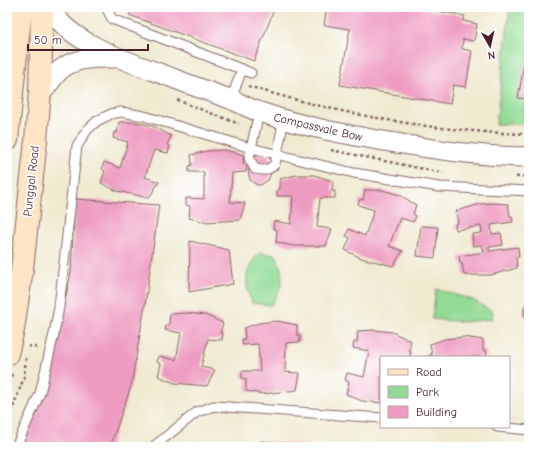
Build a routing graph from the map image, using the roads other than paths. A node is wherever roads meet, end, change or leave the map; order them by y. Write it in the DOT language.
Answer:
graph roads {
  1 [pos="21,7"];
  2 [pos="42,7"];
  3 [pos="50,7"];
  4 [pos="106,7"];
  5 [pos="117,58"];
  6 [pos="234,91"];
  7 [pos="40,94"];
  8 [pos="259,112"];
  9 [pos="284,119"];
  10 [pos="7,140"];
  11 [pos="251,148"];
  12 [pos="278,155"];
  13 [pos="529,157"];
  14 [pos="529,191"];
  15 [pos="14,350"];
  16 [pos="380,418"];
  17 [pos="508,428"];
  18 [pos="529,430"];
  19 [pos="16,447"];
  20 [pos="153,447"];
  1 -- 10 [label="main road"];
  2 -- 7 [label="main road, Punggol Road"];
  3 -- 5 [label="street, Compassvale Bow"];
  4 -- 6 [label="lane"];
  5 -- 6 [label="street, Compassvale Bow"];
  5 -- 7 [label="street, Compassvale Bow"];
  6 -- 8 [label="street, Compassvale Bow"];
  7 -- 15 [label="main road, Punggol Road"];
  8 -- 9 [label="street, Compassvale Bow"];
  8 -- 11 [label="lane"];
  9 -- 12 [label="lane"];
  9 -- 13 [label="street, Compassvale Bow"];
  11 -- 12 [label="lane"];
  11 -- 12 [label="lane"];
  11 -- 19 [label="lane"];
  12 -- 14 [label="lane"];
  16 -- 20 [label="lane"];
  17 -- 18 [label="lane"];
}
